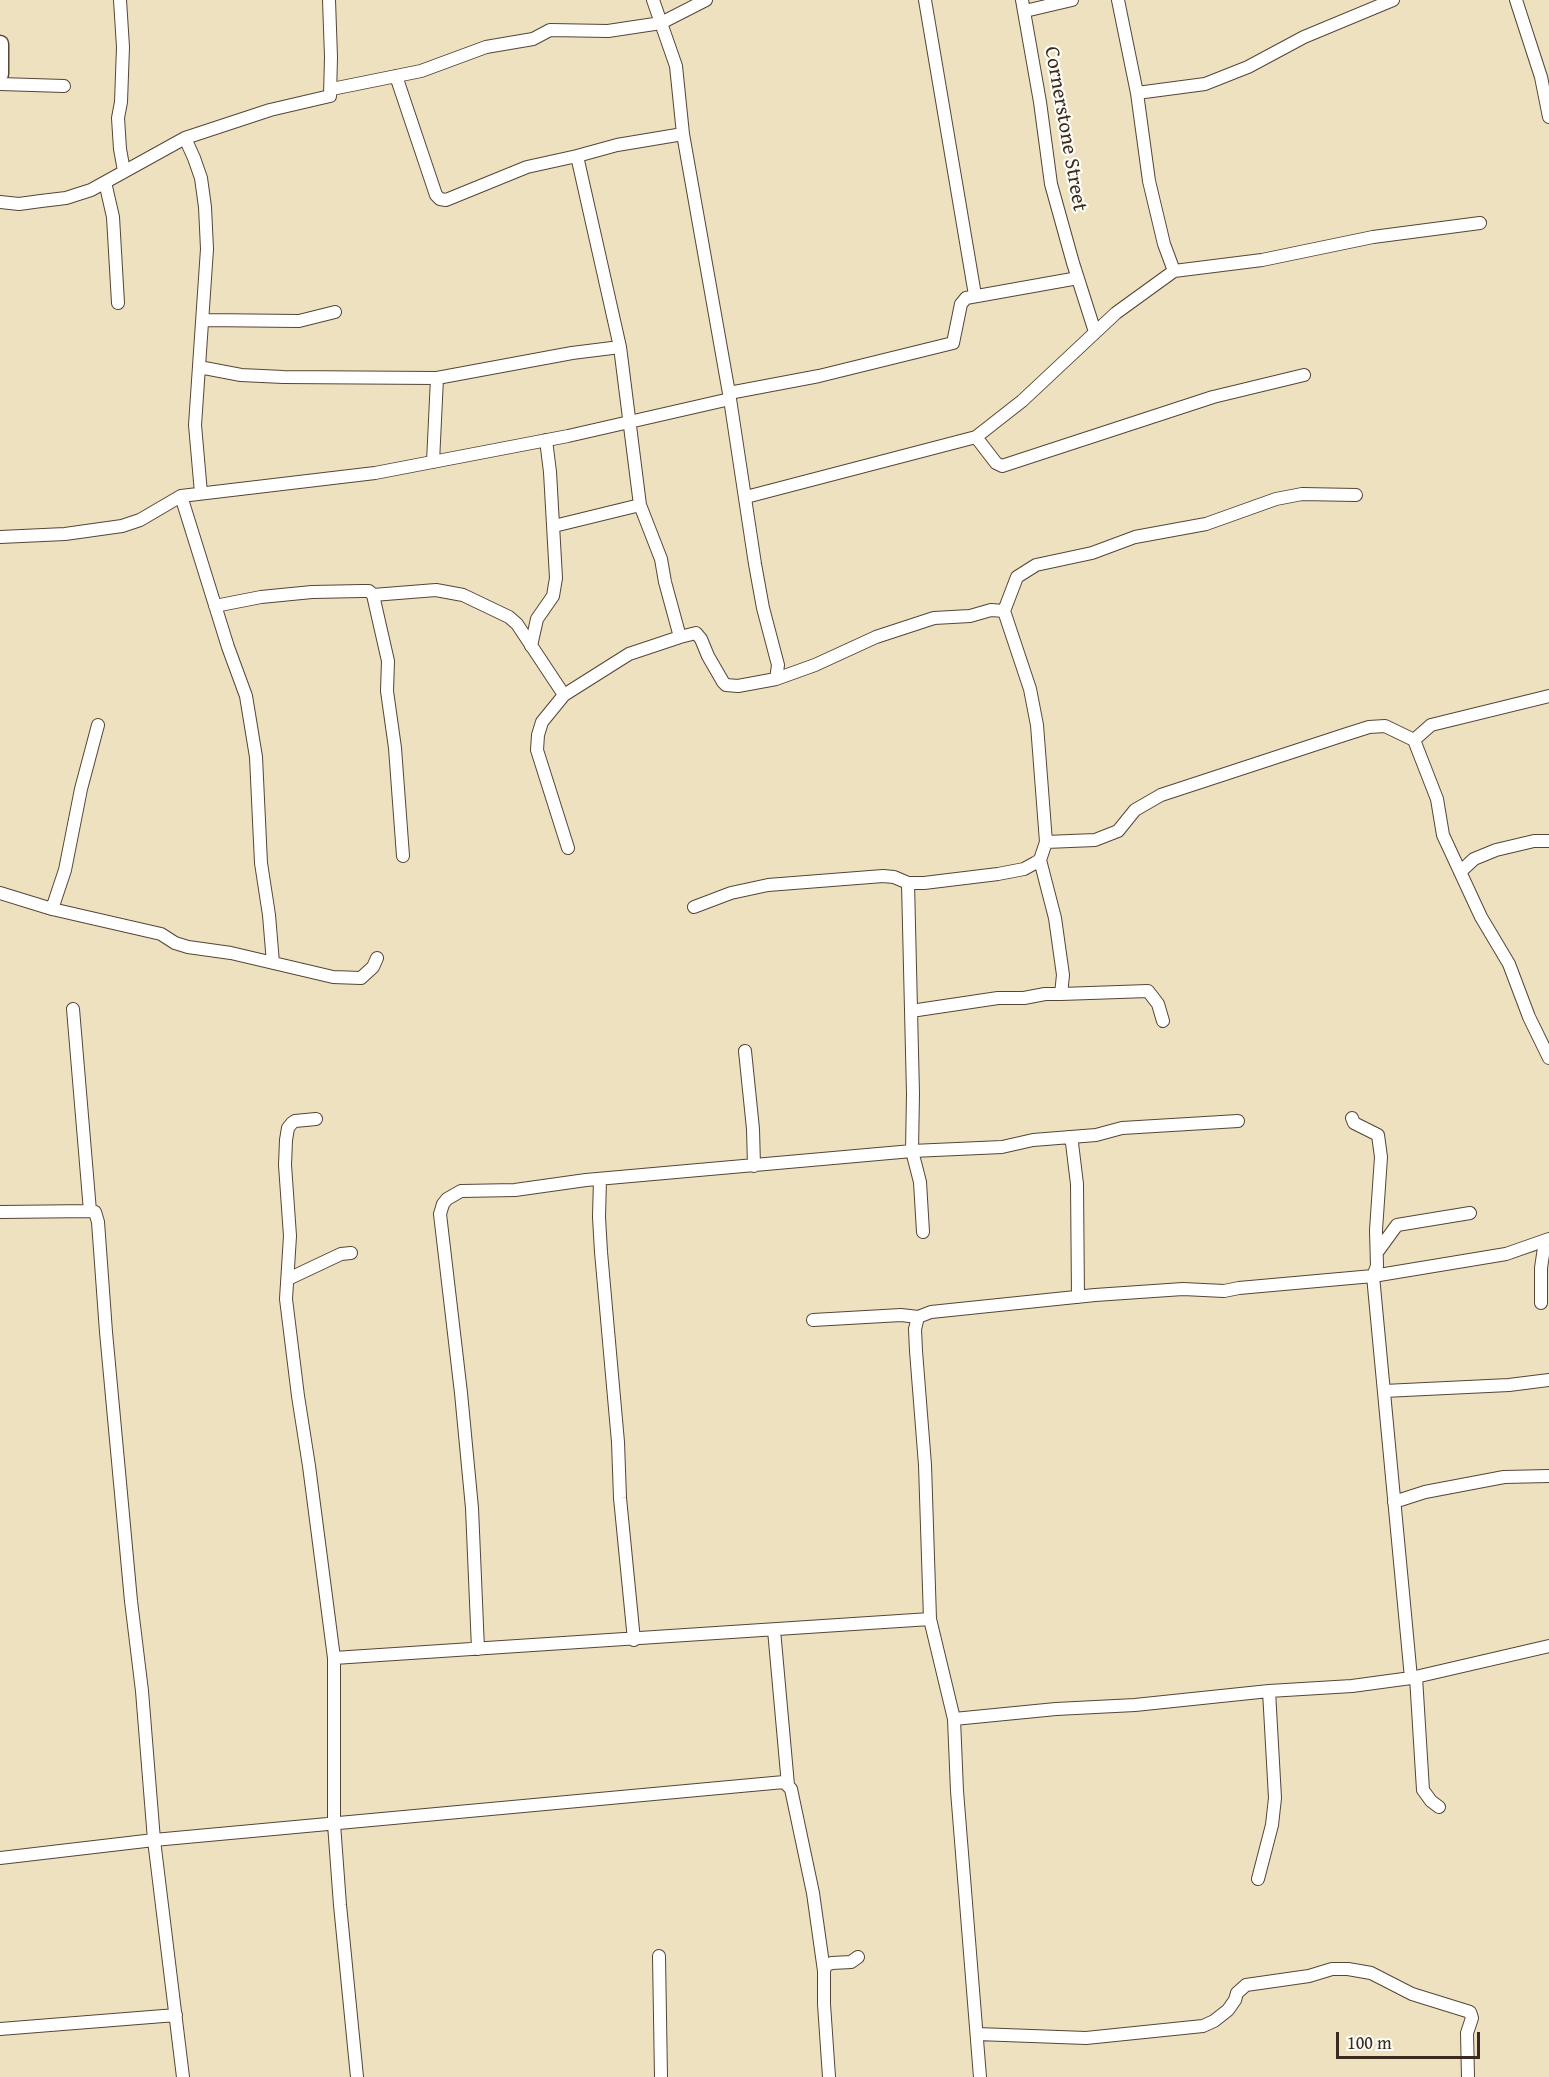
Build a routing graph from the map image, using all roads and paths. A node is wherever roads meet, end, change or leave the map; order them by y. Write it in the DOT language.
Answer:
graph roads {
  1 [pos="120,0"];
  2 [pos="328,0"];
  3 [pos="653,0"];
  4 [pos="706,0"];
  5 [pos="925,0"];
  6 [pos="1072,0"];
  7 [pos="1118,0"];
  8 [pos="1393,0"];
  9 [pos="1516,0"];
  10 [pos="1023,6"];
  11 [pos="661,23"];
  12 [pos="0,44"];
  13 [pos="0,74"];
  14 [pos="396,76"];
  15 [pos="0,84"];
  16 [pos="64,86"];
  17 [pos="332,89"];
  18 [pos="1137,93"];
  19 [pos="1549,117"];
  20 [pos="683,134"];
  21 [pos="185,138"];
  22 [pos="577,156"];
  23 [pos="124,171"];
  24 [pos="105,182"];
  25 [pos="0,202"];
  26 [pos="1480,223"];
  27 [pos="1174,271"];
  28 [pos="1078,278"];
  29 [pos="975,294"];
  30 [pos="117,303"];
  31 [pos="335,312"];
  32 [pos="203,320"];
  33 [pos="1095,332"];
  34 [pos="620,346"];
  35 [pos="199,368"];
  36 [pos="1304,375"];
  37 [pos="437,378"];
  38 [pos="729,396"];
  39 [pos="628,421"];
  40 [pos="976,437"];
  41 [pos="546,440"];
  42 [pos="433,462"];
  43 [pos="201,493"];
  44 [pos="1356,495"];
  45 [pos="181,496"];
  46 [pos="746,497"];
  47 [pos="640,505"];
  48 [pos="554,526"];
  49 [pos="0,537"];
  50 [pos="373,595"];
  51 [pos="215,606"];
  52 [pos="1004,611"];
  53 [pos="537,619"];
  54 [pos="517,624"];
  55 [pos="680,637"];
  56 [pos="531,646"];
  57 [pos="778,665"];
  58 [pos="796,672"];
  59 [pos="776,679"];
  60 [pos="564,695"];
  61 [pos="1549,696"];
  62 [pos="98,725"];
  63 [pos="1414,740"];
  64 [pos="1549,841"];
  65 [pos="1046,842"];
  66 [pos="568,848"];
  67 [pos="1451,851"];
  68 [pos="403,856"];
  69 [pos="1474,859"];
  70 [pos="1040,860"];
  71 [pos="1460,872"];
  72 [pos="908,883"];
  73 [pos="0,893"];
  74 [pos="694,907"];
  75 [pos="52,909"];
  76 [pos="377,958"];
  77 [pos="273,963"];
  78 [pos="1061,994"];
  79 [pos="73,1009"];
  80 [pos="911,1011"];
  81 [pos="1162,1021"];
  82 [pos="745,1051"];
  83 [pos="1549,1058"];
  84 [pos="1352,1118"];
  85 [pos="316,1119"];
  86 [pos="1238,1121"];
  87 [pos="1069,1137"];
  88 [pos="912,1151"];
  89 [pos="754,1166"];
  90 [pos="600,1179"];
  91 [pos="90,1211"];
  92 [pos="0,1212"];
  93 [pos="1470,1214"];
  94 [pos="923,1232"];
  95 [pos="1547,1240"];
  96 [pos="1378,1251"];
  97 [pos="351,1253"];
  98 [pos="1373,1276"];
  99 [pos="288,1280"];
  100 [pos="1078,1297"];
  101 [pos="1541,1303"];
  102 [pos="918,1317"];
  103 [pos="813,1320"];
  104 [pos="1549,1380"];
  105 [pos="1384,1390"];
  106 [pos="1549,1476"];
  107 [pos="1394,1502"];
  108 [pos="930,1619"];
  109 [pos="774,1630"];
  110 [pos="634,1640"];
  111 [pos="1549,1646"];
  112 [pos="478,1649"];
  113 [pos="334,1658"];
  114 [pos="1414,1677"];
  115 [pos="1269,1691"];
  116 [pos="954,1719"];
  117 [pos="788,1785"];
  118 [pos="1439,1807"];
  119 [pos="334,1824"];
  120 [pos="154,1840"];
  121 [pos="0,1858"];
  122 [pos="1258,1879"];
  123 [pos="659,1956"];
  124 [pos="858,1958"];
  125 [pos="824,1971"];
  126 [pos="176,2015"];
  127 [pos="0,2029"];
  128 [pos="977,2034"];
  129 [pos="183,2077"];
  130 [pos="357,2077"];
  131 [pos="661,2077"];
  132 [pos="829,2077"];
  133 [pos="980,2077"];
  134 [pos="1468,2077"];
  1 -- 23 [label="street"];
  2 -- 17 [label="street"];
  3 -- 11 [label="street"];
  4 -- 11 [label="street"];
  5 -- 29 [label="street"];
  6 -- 10 [label="street"];
  7 -- 18 [label="street"];
  8 -- 18 [label="street"];
  9 -- 19 [label="street"];
  10 -- 28 [label="street, Cornerstone Street"];
  11 -- 14 [label="street"];
  11 -- 20 [label="street"];
  12 -- 13 [label="main road"];
  14 -- 17 [label="street"];
  14 -- 22 [label="street"];
  15 -- 16 [label="street"];
  17 -- 21 [label="street"];
  18 -- 27 [label="street"];
  20 -- 22 [label="street"];
  20 -- 38 [label="street"];
  21 -- 23 [label="street"];
  21 -- 32 [label="street"];
  22 -- 34 [label="street"];
  23 -- 24 [label="street"];
  24 -- 25 [label="street"];
  24 -- 30 [label="street"];
  26 -- 27 [label="street"];
  27 -- 33 [label="street"];
  28 -- 29 [label="street"];
  28 -- 33 [label="street, Cornerstone Street"];
  29 -- 38 [label="street"];
  31 -- 32 [label="street"];
  32 -- 35 [label="street"];
  33 -- 40 [label="street"];
  34 -- 37 [label="street"];
  34 -- 39 [label="street"];
  35 -- 37 [label="street"];
  35 -- 43 [label="street"];
  36 -- 40 [label="street"];
  37 -- 42 [label="street"];
  38 -- 39 [label="street"];
  38 -- 46 [label="street"];
  39 -- 41 [label="street"];
  39 -- 47 [label="street"];
  40 -- 46 [label="street"];
  41 -- 42 [label="street"];
  41 -- 48 [label="street"];
  42 -- 43 [label="street"];
  43 -- 45 [label="street"];
  44 -- 52 [label="street"];
  45 -- 49 [label="street"];
  45 -- 51 [label="street"];
  46 -- 57 [label="street"];
  47 -- 48 [label="street"];
  47 -- 55 [label="street"];
  48 -- 53 [label="street"];
  50 -- 51 [label="street"];
  50 -- 54 [label="street"];
  50 -- 68 [label="street"];
  51 -- 77 [label="street"];
  52 -- 58 [label="street"];
  52 -- 65 [label="street"];
  53 -- 54 [label="street"];
  53 -- 56 [label="street"];
  54 -- 56 [label="street"];
  55 -- 59 [label="street"];
  55 -- 60 [label="street"];
  56 -- 60 [label="street"];
  57 -- 58 [label="street"];
  57 -- 59 [label="street"];
  58 -- 59 [label="street"];
  60 -- 66 [label="street"];
  61 -- 63 [label="street"];
  62 -- 75 [label="street"];
  63 -- 65 [label="street"];
  63 -- 67 [label="street"];
  64 -- 69 [label="street"];
  65 -- 70 [label="street"];
  67 -- 69 [label="street"];
  67 -- 71 [label="street"];
  69 -- 71 [label="street"];
  70 -- 72 [label="street"];
  70 -- 78 [label="street"];
  71 -- 83 [label="street"];
  72 -- 74 [label="street"];
  72 -- 80 [label="street"];
  73 -- 75 [label="street"];
  75 -- 77 [label="street"];
  76 -- 77 [label="street"];
  78 -- 80 [label="street"];
  78 -- 81 [label="street"];
  79 -- 91 [label="street"];
  80 -- 88 [label="street"];
  82 -- 89 [label="street"];
  84 -- 96 [label="street"];
  85 -- 99 [label="street"];
  86 -- 87 [label="street"];
  87 -- 88 [label="street"];
  87 -- 100 [label="street"];
  88 -- 89 [label="street"];
  88 -- 94 [label="street"];
  89 -- 90 [label="street"];
  90 -- 110 [label="street"];
  90 -- 112 [label="street"];
  91 -- 92 [label="street"];
  91 -- 120 [label="street"];
  93 -- 96 [label="street"];
  95 -- 98 [label="street"];
  95 -- 101 [label="street"];
  96 -- 98 [label="street"];
  97 -- 99 [label="street"];
  98 -- 100 [label="street"];
  98 -- 105 [label="street"];
  99 -- 113 [label="street"];
  100 -- 102 [label="street"];
  102 -- 103 [label="street"];
  102 -- 108 [label="street"];
  104 -- 105 [label="street"];
  105 -- 107 [label="street"];
  106 -- 107 [label="street"];
  107 -- 114 [label="street"];
  108 -- 109 [label="street"];
  108 -- 116 [label="street"];
  109 -- 110 [label="street"];
  109 -- 117 [label="street"];
  110 -- 112 [label="street"];
  111 -- 114 [label="street"];
  112 -- 113 [label="street"];
  113 -- 119 [label="street"];
  114 -- 115 [label="street"];
  114 -- 118 [label="street"];
  115 -- 116 [label="street"];
  115 -- 122 [label="street"];
  116 -- 128 [label="street"];
  117 -- 119 [label="street"];
  117 -- 125 [label="street"];
  119 -- 120 [label="street"];
  119 -- 130 [label="street"];
  120 -- 121 [label="street"];
  120 -- 126 [label="street"];
  123 -- 131 [label="street"];
  124 -- 125 [label="street"];
  125 -- 132 [label="street"];
  126 -- 127 [label="street"];
  126 -- 129 [label="street"];
  128 -- 133 [label="street"];
  128 -- 134 [label="street"];
}
